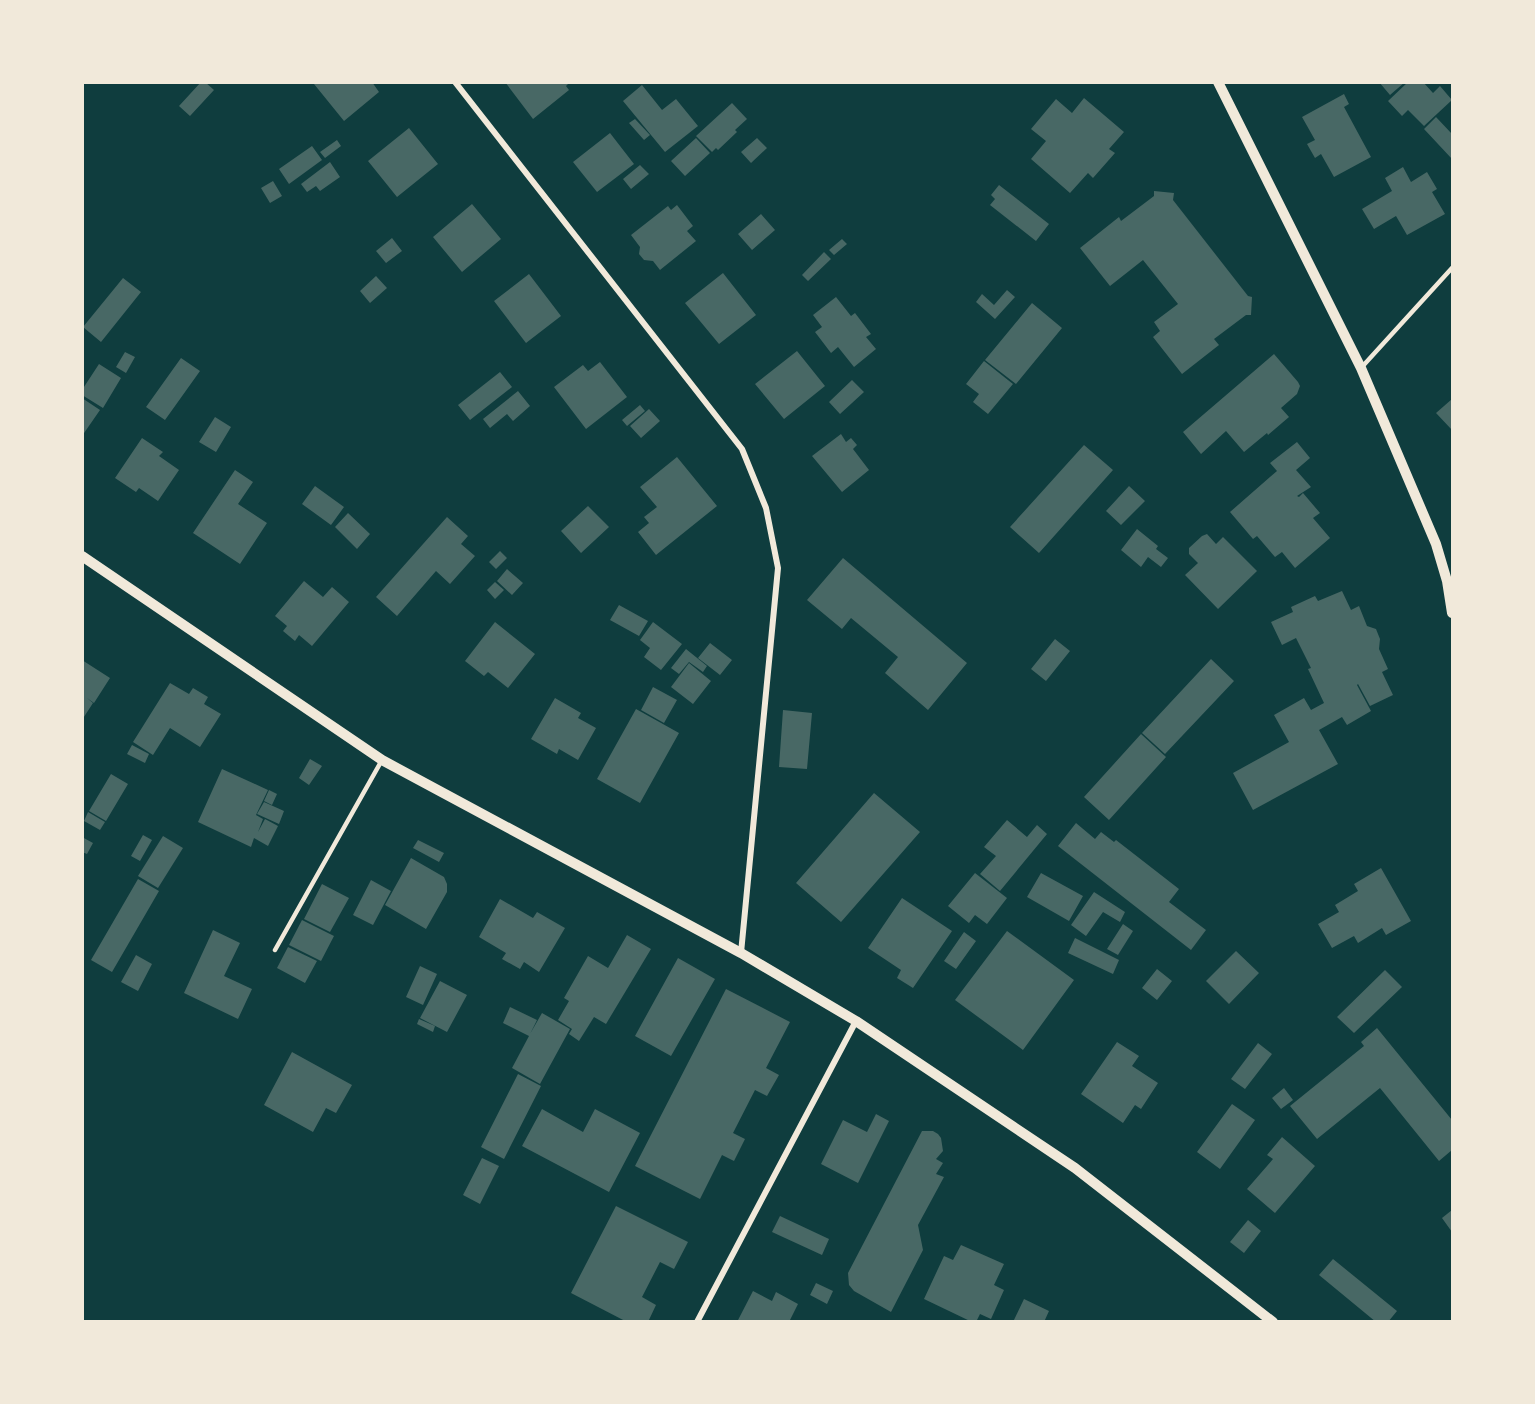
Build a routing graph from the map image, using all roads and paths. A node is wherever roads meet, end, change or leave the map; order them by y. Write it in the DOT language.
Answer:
graph roads {
  1 [pos="455,82"];
  2 [pos="1218,82"];
  3 [pos="1452,268"];
  4 [pos="1361,368"];
  5 [pos="82,556"];
  6 [pos="1452,613"];
  7 [pos="382,760"];
  8 [pos="275,950"];
  9 [pos="741,953"];
  10 [pos="856,1021"];
  11 [pos="697,1322"];
  12 [pos="1272,1322"];
  1 -- 9 [label="street"];
  2 -- 4 [label="street"];
  3 -- 4 [label="lane"];
  4 -- 6 [label="street"];
  5 -- 7 [label="street"];
  7 -- 8 [label="lane"];
  7 -- 9 [label="street"];
  9 -- 10 [label="street"];
  10 -- 11 [label="street"];
  10 -- 12 [label="street"];
}
